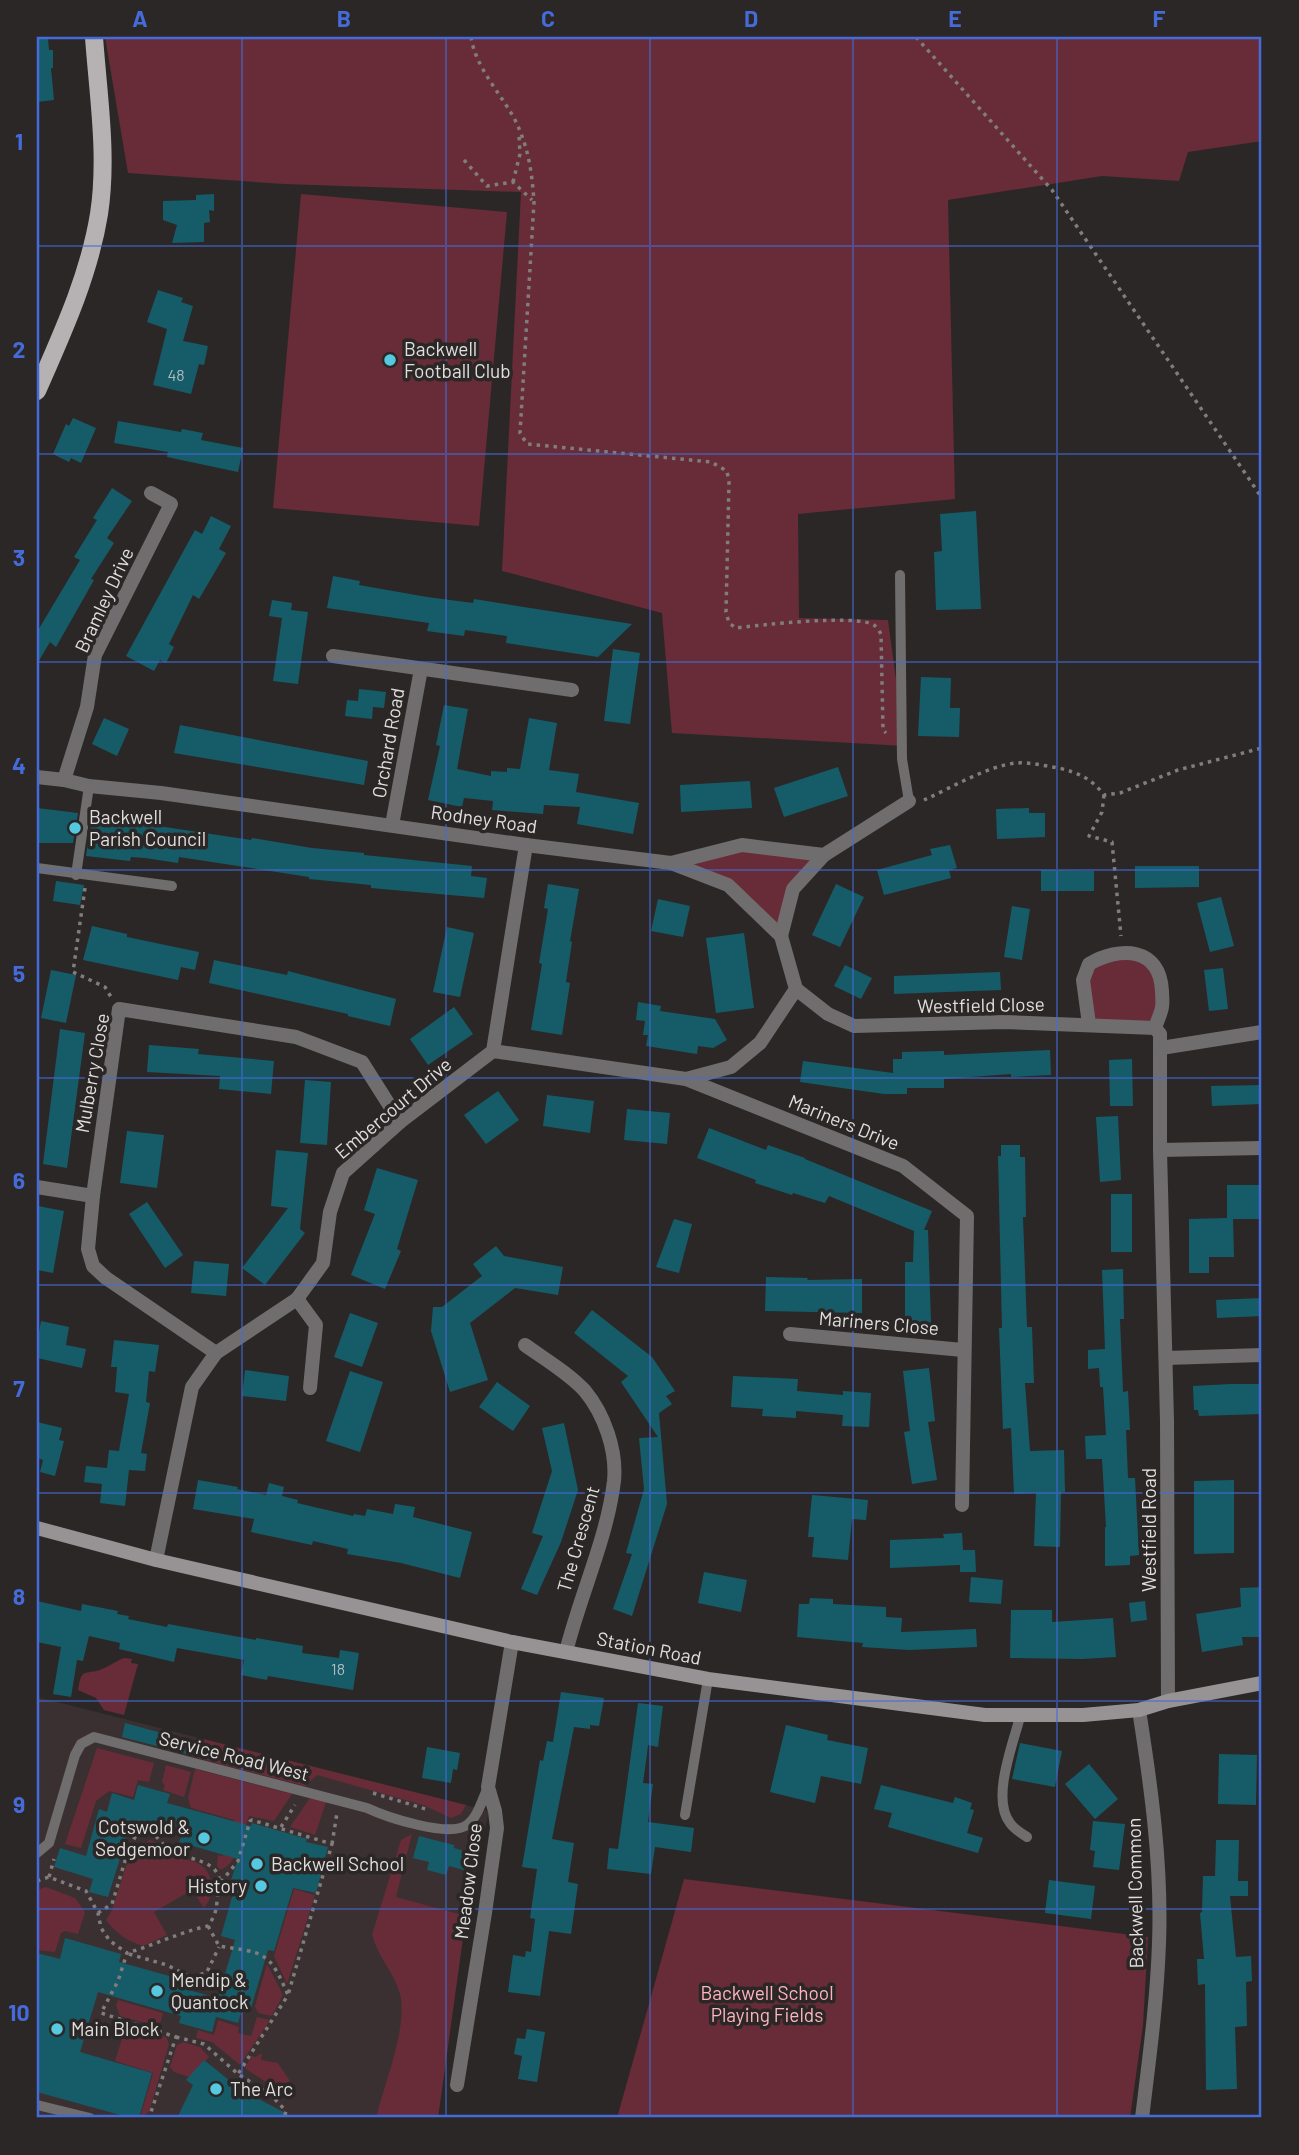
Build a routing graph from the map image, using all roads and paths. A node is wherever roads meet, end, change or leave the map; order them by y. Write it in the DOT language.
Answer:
graph roads {
  1 [pos="94,37"];
  2 [pos="471,37"];
  3 [pos="916,37"];
  4 [pos="519,133"];
  5 [pos="464,160"];
  6 [pos="513,182"];
  7 [pos="534,202"];
  8 [pos="37,391"];
  9 [pos="150,493"];
  10 [pos="1262,498"];
  11 [pos="900,575"];
  12 [pos="333,656"];
  13 [pos="421,669"];
  14 [pos="572,690"];
  15 [pos="902,740"];
  16 [pos="1262,748"];
  17 [pos="37,777"];
  18 [pos="64,780"];
  19 [pos="89,786"];
  20 [pos="1104,795"];
  21 [pos="909,801"];
  22 [pos="392,825"];
  23 [pos="526,845"];
  24 [pos="824,855"];
  25 [pos="671,863"];
  26 [pos="37,868"];
  27 [pos="81,875"];
  28 [pos="172,886"];
  29 [pos="781,936"];
  30 [pos="1122,952"];
  31 [pos="796,989"];
  32 [pos="120,1009"];
  33 [pos="1089,1024"];
  34 [pos="1155,1028"];
  35 [pos="1262,1032"];
  36 [pos="1161,1048"];
  37 [pos="493,1051"];
  38 [pos="686,1079"];
  39 [pos="400,1122"];
  40 [pos="1262,1148"];
  41 [pos="1160,1150"];
  42 [pos="37,1187"];
  43 [pos="93,1196"];
  44 [pos="297,1299"];
  45 [pos="790,1334"];
  46 [pos="525,1345"];
  47 [pos="963,1350"];
  48 [pos="216,1353"];
  49 [pos="1262,1355"];
  50 [pos="1166,1358"];
  51 [pos="310,1388"];
  52 [pos="962,1505"];
  53 [pos="37,1528"];
  54 [pos="156,1560"];
  55 [pos="512,1642"];
  56 [pos="566,1652"];
  57 [pos="708,1679"];
  58 [pos="1262,1683"];
  59 [pos="1168,1701"];
  60 [pos="1139,1710"];
  61 [pos="1020,1717"];
  62 [pos="488,1787"];
  63 [pos="304,1791"];
  64 [pos="685,1815"];
  65 [pos="281,1827"];
  66 [pos="1027,1837"];
  67 [pos="37,1853"];
  68 [pos="37,1881"];
  69 [pos="221,1882"];
  70 [pos="98,1913"];
  71 [pos="208,1926"];
  72 [pos="219,1947"];
  73 [pos="127,1953"];
  74 [pos="288,1994"];
  75 [pos="176,2036"];
  76 [pos="238,2074"];
  77 [pos="457,2085"];
  78 [pos="37,2105"];
  79 [pos="90,2118"];
  80 [pos="149,2118"];
  81 [pos="284,2118"];
  82 [pos="1142,2118"];
  1 -- 8 [label="main road"];
  2 -- 4 [label="path"];
  3 -- 10 [label="path"];
  4 -- 6 [label="path"];
  4 -- 7 [label="path"];
  5 -- 6 [label="path"];
  6 -- 7 [label="path"];
  7 -- 15 [label="path"];
  9 -- 18 [label="street, Bramley Drive"];
  11 -- 15 [label="lane"];
  12 -- 13 [label="street, Orchard Road"];
  13 -- 14 [label="street, Orchard Road"];
  13 -- 22 [label="street, Orchard Road"];
  15 -- 21 [label="lane"];
  16 -- 20 [label="path"];
  17 -- 18 [label="street, Rodney Road"];
  18 -- 19 [label="street, Rodney Road"];
  19 -- 22 [label="street, Rodney Road"];
  19 -- 27 [label="lane"];
  20 -- 21 [label="path"];
  20 -- 30 [label="path"];
  21 -- 24 [label="street"];
  22 -- 23 [label="street, Rodney Road"];
  23 -- 25 [label="street, Rodney Road"];
  23 -- 37 [label="street"];
  24 -- 25 [label="street, Rodney Road"];
  24 -- 29 [label="street"];
  25 -- 29 [label="street"];
  26 -- 27 [label="lane"];
  27 -- 28 [label="lane"];
  27 -- 32 [label="path"];
  29 -- 31 [label="street"];
  30 -- 33 [label="street"];
  30 -- 34 [label="street"];
  31 -- 33 [label="street, Westfield Close"];
  31 -- 38 [label="street"];
  32 -- 39 [label="street, Mulberry Close"];
  32 -- 43 [label="street, Mulberry Close"];
  33 -- 34 [label="street, Westfield Close"];
  34 -- 36 [label="street"];
  35 -- 36 [label="street"];
  36 -- 41 [label="street, Westfield Road"];
  37 -- 38 [label="street, Mariners Drive"];
  37 -- 39 [label="street, Embercourt Drive"];
  38 -- 47 [label="street, Mariners Drive"];
  39 -- 44 [label="street, Embercourt Drive"];
  40 -- 41 [label="street"];
  41 -- 50 [label="street, Westfield Road"];
  42 -- 43 [label="street"];
  43 -- 48 [label="street, Mulberry Close"];
  44 -- 48 [label="street, Embercourt Drive"];
  44 -- 51 [label="street"];
  45 -- 47 [label="street, Mariners Close"];
  46 -- 56 [label="street, The Crescent"];
  47 -- 52 [label="street, Mariners Drive"];
  48 -- 54 [label="street, Embercourt Drive"];
  49 -- 50 [label="street"];
  50 -- 59 [label="street, Westfield Road"];
  53 -- 54 [label="street, Station Road"];
  54 -- 55 [label="street, Station Road"];
  55 -- 56 [label="street, Station Road"];
  55 -- 62 [label="street, Meadow Close"];
  56 -- 57 [label="street, Station Road"];
  57 -- 61 [label="street, Station Road"];
  57 -- 64 [label="lane"];
  58 -- 59 [label="street, Station Road"];
  59 -- 60 [label="street, Station Road"];
  60 -- 61 [label="street, Station Road"];
  60 -- 82 [label="street, Backwell Common"];
  61 -- 66 [label="lane"];
  62 -- 63 [label="lane, Service Road West"];
  62 -- 77 [label="street, Meadow Close"];
  63 -- 65 [label="path"];
  63 -- 67 [label="lane, Service Road West"];
  65 -- 69 [label="path"];
  65 -- 74 [label="path"];
  68 -- 70 [label="path"];
  69 -- 70 [label="path"];
  69 -- 71 [label="path"];
  70 -- 73 [label="path"];
  71 -- 72 [label="path"];
  71 -- 73 [label="path"];
  72 -- 73 [label="path"];
  72 -- 74 [label="path"];
  73 -- 75 [label="path"];
  74 -- 76 [label="path"];
  75 -- 76 [label="path"];
  75 -- 80 [label="path"];
  76 -- 81 [label="path"];
  78 -- 79 [label="lane"];
}
